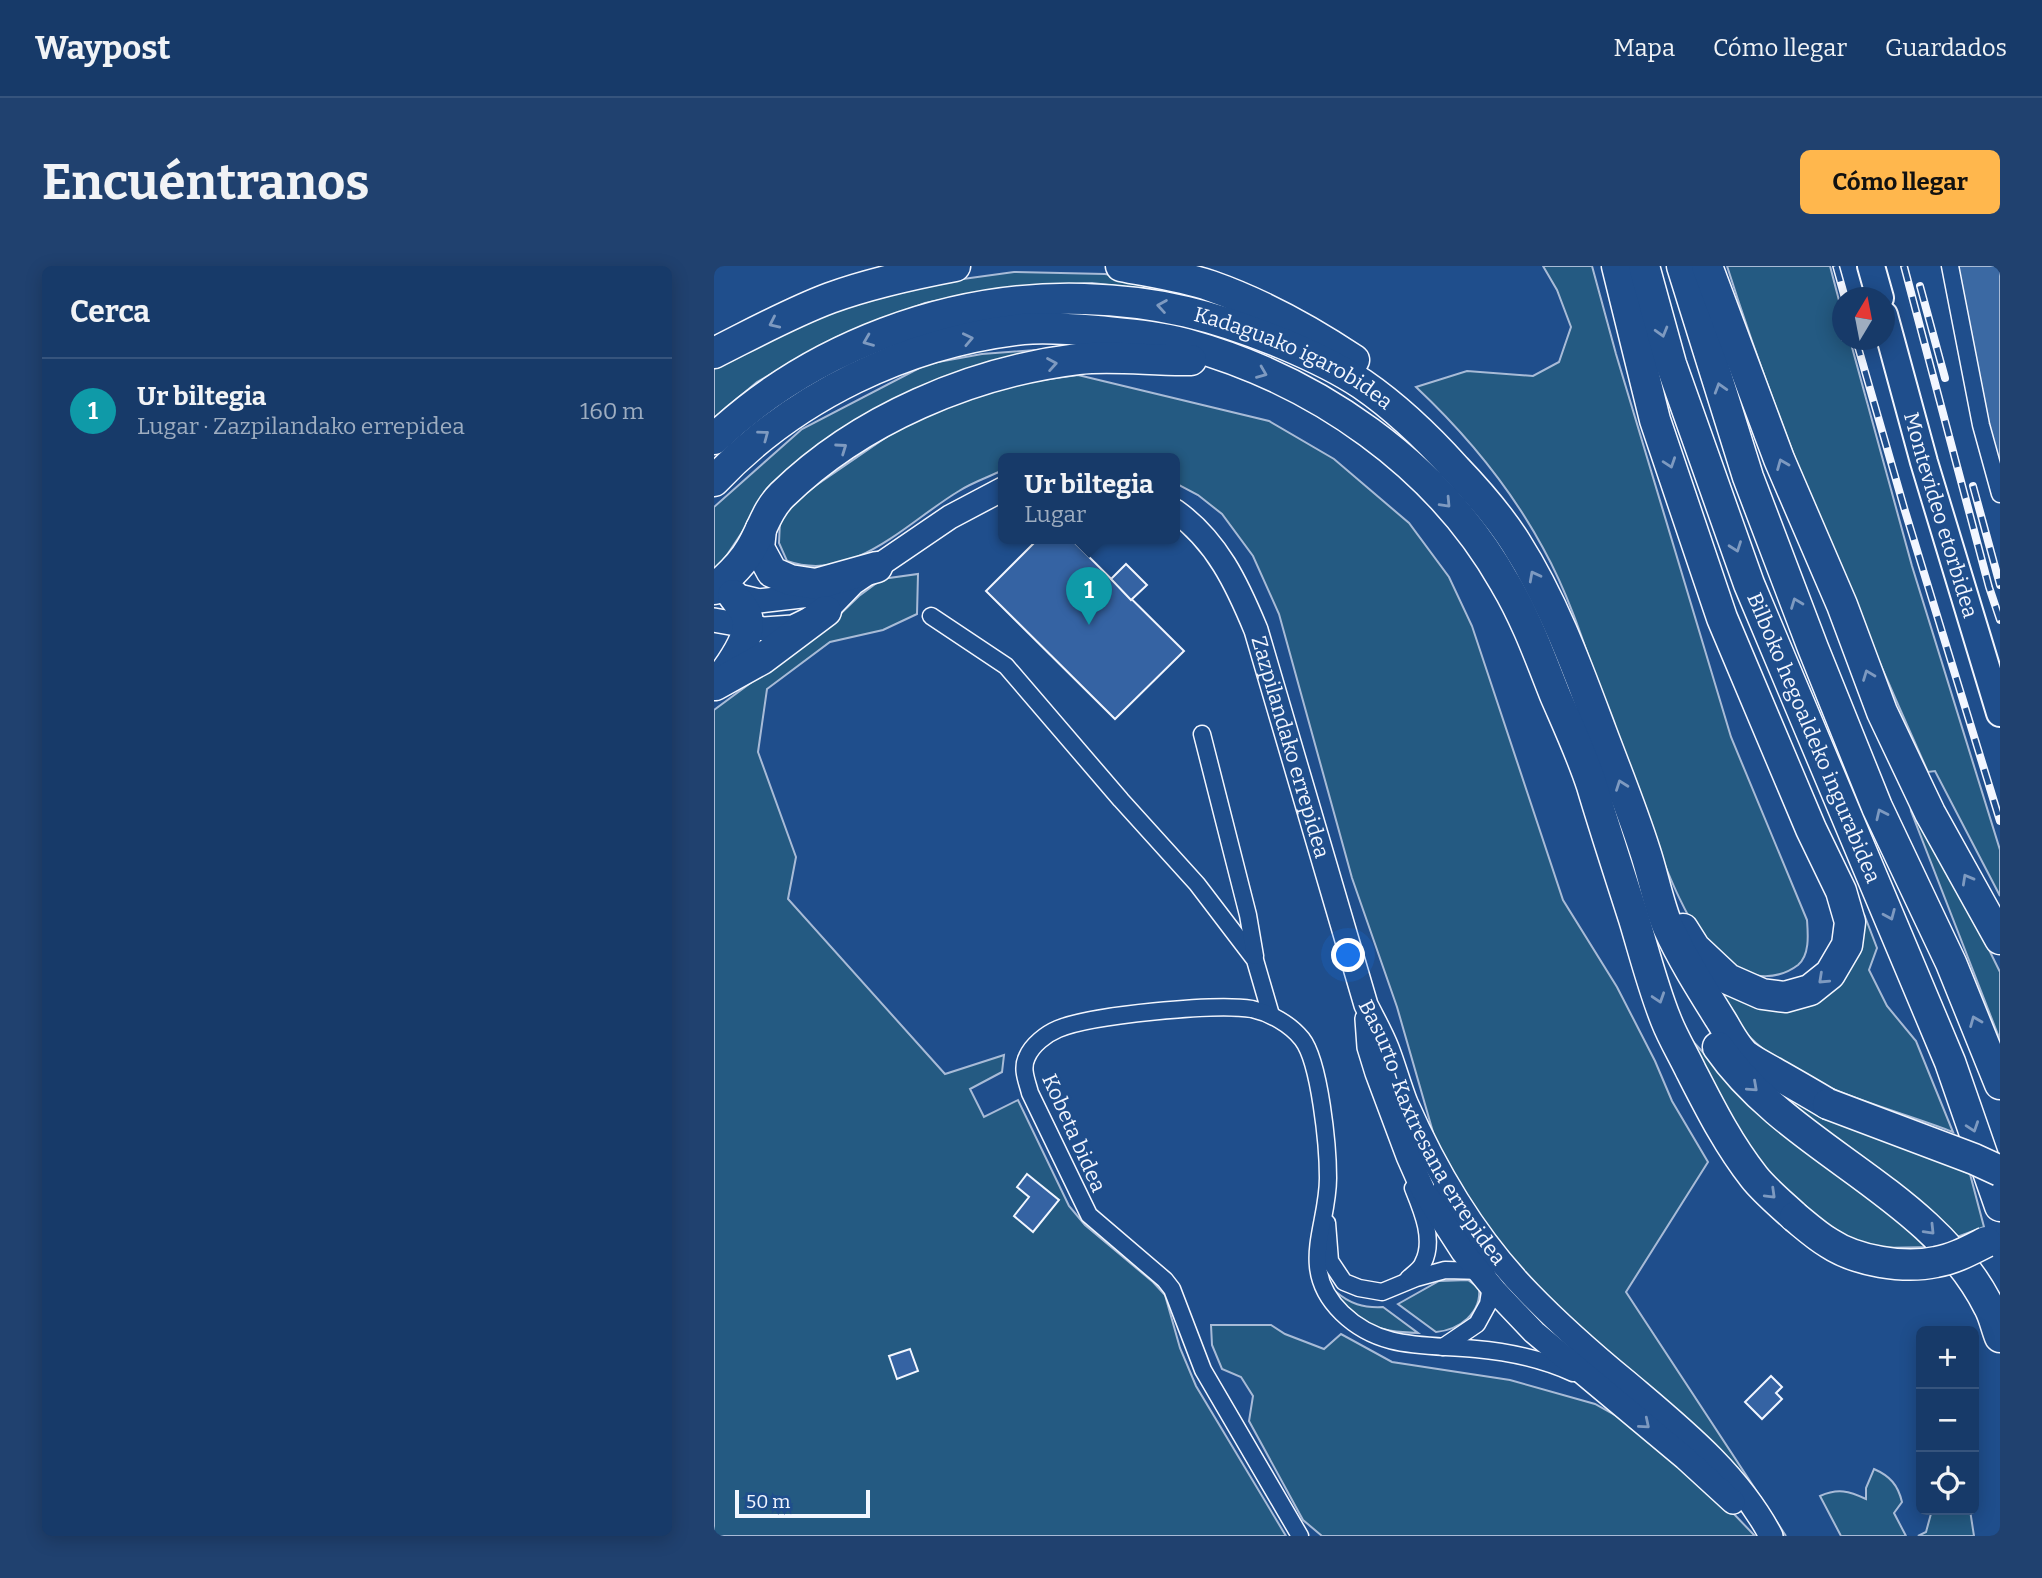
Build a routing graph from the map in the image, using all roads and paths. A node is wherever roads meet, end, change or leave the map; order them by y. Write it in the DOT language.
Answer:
graph roads {
  1 [pos="955,266"];
  2 [pos="1121,266"];
  3 [pos="1617,266"];
  4 [pos="1644,266"];
  5 [pos="1682,266"];
  6 [pos="1706,266"];
  7 [pos="1871,266"];
  8 [pos="1950,266"];
  9 [pos="1877,287"];
  10 [pos="1894,350"];
  11 [pos="714,354"];
  12 [pos="1229,359"];
  13 [pos="714,439"];
  14 [pos="1453,465"];
  15 [pos="714,481"];
  16 [pos="998,492"];
  17 [pos="2000,494"];
  18 [pos="1180,515"];
  19 [pos="761,529"];
  20 [pos="865,575"];
  21 [pos="720,591"];
  22 [pos="826,611"];
  23 [pos="931,617"];
  24 [pos="714,620"];
  25 [pos="746,626"];
  26 [pos="715,686"];
  27 [pos="2000,713"];
  28 [pos="1202,734"];
  29 [pos="1594,793"];
  30 [pos="1645,850"];
  31 [pos="2000,939"];
  32 [pos="1255,960"];
  33 [pos="1366,1005"];
  34 [pos="1271,1015"];
  35 [pos="2000,1084"];
  36 [pos="1396,1125"];
  37 [pos="2000,1171"];
  38 [pos="1441,1172"];
  39 [pos="1326,1203"];
  40 [pos="2000,1206"];
  41 [pos="2000,1232"];
  42 [pos="1485,1276"];
  43 [pos="1404,1283"];
  44 [pos="2000,1337"];
  45 [pos="1443,1347"];
  46 [pos="1612,1370"];
  47 [pos="1592,1381"];
  48 [pos="1300,1536"];
  49 [pos="1763,1536"];
  50 [pos="1770,1536"];
  1 -- 11 [label="highway, one-way"];
  2 -- 14 [label="highway"];
  3 -- 30 [label="highway, one-way"];
  4 -- 40 [label="highway, Bilboko hegoaldeko ingurabidea, one-way"];
  35 -- 5 [label="highway, Bilboko hegoaldeko ingurabidea, one-way"];
  31 -- 6 [label="highway, one-way"];
  7 -- 9 [label="main road"];
  8 -- 17 [label="street"];
  10 -- 27 [label="main road, Montevideo etorbidea"];
  15 -- 12 [label="highway, Kadaguako igarobidea, one-way"];
  19 -- 12 [label="highway, one-way"];
  12 -- 29 [label="highway, Kadaguako igarobidea, one-way"];
  14 -- 13 [label="highway, Kadaguako igarobidea, one-way"];
  30 -- 14 [label="highway, Kadaguako igarobidea, one-way"];
  16 -- 20 [label="street"];
  18 -- 33 [label="street, Zazpilandako errepidea"];
  19 -- 20 [label="highway"];
  19 -- 21 [label="highway"];
  20 -- 21 [label="street"];
  20 -- 22 [label="street"];
  21 -- 25 [label="highway"];
  22 -- 25 [label="street"];
  22 -- 26 [label="highway"];
  23 -- 32 [label="street"];
  24 -- 25 [label="street"];
  25 -- 26 [label="highway"];
  28 -- 32 [label="street"];
  29 -- 41 [label="highway, one-way, bridge"];
  29 -- 44 [label="highway, one-way"];
  30 -- 37 [label="highway, bridge"];
  32 -- 34 [label="street"];
  33 -- 36 [label="street, Basurto-Kaxtresana errepidea"];
  33 -- 38 [label="street, Basurto-Kaxtresana errepidea"];
  34 -- 39 [label="street, Kobeta bidea"];
  34 -- 48 [label="street, Kobeta bidea"];
  36 -- 42 [label="street, Basurto-Kaxtresana errepidea"];
  36 -- 43 [label="street"];
  38 -- 42 [label="street"];
  38 -- 46 [label="street, Basurto-Kaxtresana errepidea"];
  39 -- 43 [label="street"];
  39 -- 45 [label="street"];
  42 -- 43 [label="street"];
  42 -- 45 [label="street"];
  42 -- 46 [label="street"];
  42 -- 47 [label="street, Basurto-Kaxtresana errepidea"];
  45 -- 47 [label="street"];
  46 -- 50 [label="street, Basurto-Kaxtresana errepidea"];
  47 -- 49 [label="street, Basurto-Kaxtresana errepidea, one-way"];
}
